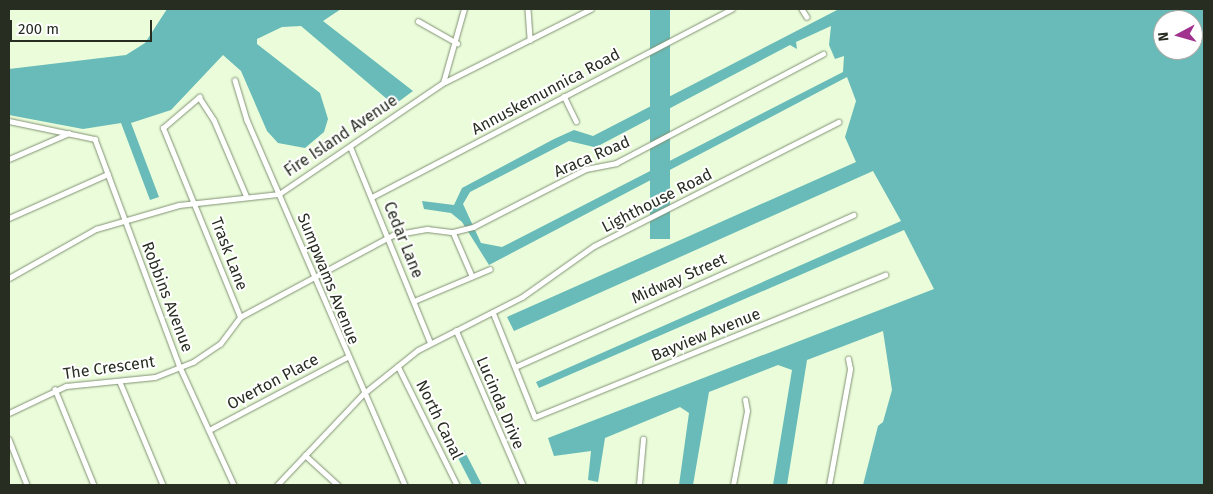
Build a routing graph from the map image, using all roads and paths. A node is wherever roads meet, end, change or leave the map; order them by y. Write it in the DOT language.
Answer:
graph roads {
  1 [pos="464,9"];
  2 [pos="528,9"];
  3 [pos="591,9"];
  4 [pos="732,9"];
  5 [pos="802,9"];
  6 [pos="807,17"];
  7 [pos="418,21"];
  8 [pos="530,40"];
  9 [pos="457,43"];
  10 [pos="824,54"];
  11 [pos="235,80"];
  12 [pos="443,83"];
  13 [pos="564,96"];
  14 [pos="9,121"];
  15 [pos="576,121"];
  16 [pos="838,122"];
  17 [pos="69,133"];
  18 [pos="351,148"];
  19 [pos="9,159"];
  20 [pos="108,174"];
  21 [pos="279,194"];
  22 [pos="246,195"];
  23 [pos="372,197"];
  24 [pos="193,202"];
  25 [pos="853,215"];
  26 [pos="9,218"];
  27 [pos="126,221"];
  28 [pos="453,232"];
  29 [pos="388,239"];
  30 [pos="490,269"];
  31 [pos="472,276"];
  32 [pos="885,276"];
  33 [pos="9,278"];
  34 [pos="314,278"];
  35 [pos="414,301"];
  36 [pos="493,312"];
  37 [pos="240,317"];
  38 [pos="456,330"];
  39 [pos="430,342"];
  40 [pos="347,357"];
  41 [pos="848,359"];
  42 [pos="398,366"];
  43 [pos="180,367"];
  44 [pos="516,367"];
  45 [pos="120,382"];
  46 [pos="55,389"];
  47 [pos="363,394"];
  48 [pos="745,400"];
  49 [pos="9,413"];
  50 [pos="211,429"];
  51 [pos="9,439"];
  52 [pos="643,439"];
  53 [pos="305,455"];
  54 [pos="27,485"];
  55 [pos="94,485"];
  56 [pos="163,485"];
  57 [pos="234,485"];
  58 [pos="277,485"];
  59 [pos="338,485"];
  60 [pos="405,485"];
  61 [pos="457,485"];
  62 [pos="523,485"];
  63 [pos="639,485"];
  64 [pos="734,485"];
  65 [pos="829,485"];
  1 -- 9 [label="street"];
  2 -- 8 [label="street"];
  3 -- 8 [label="street, Fire Island Avenue"];
  4 -- 13 [label="street, Annuskemunnica Road"];
  5 -- 6 [label="street"];
  7 -- 9 [label="street"];
  8 -- 12 [label="street, Fire Island Avenue"];
  9 -- 12 [label="street"];
  10 -- 28 [label="street, Araca Road"];
  11 -- 21 [label="street, Sumpwams Avenue"];
  12 -- 18 [label="street, Fire Island Avenue"];
  13 -- 15 [label="street"];
  13 -- 23 [label="street, Annuskemunnica Road"];
  14 -- 17 [label="street"];
  16 -- 36 [label="street, Lighthouse Road"];
  17 -- 19 [label="street"];
  17 -- 20 [label="street, Robbins Avenue"];
  18 -- 21 [label="street, Fire Island Avenue"];
  18 -- 23 [label="street, Cedar Lane"];
  20 -- 26 [label="street"];
  20 -- 27 [label="street, Robbins Avenue"];
  21 -- 22 [label="street, Fire Island Avenue"];
  21 -- 34 [label="street, Sumpwams Avenue"];
  22 -- 24 [label="street, Fire Island Avenue"];
  22 -- 24 [label="street, Trask Lane"];
  23 -- 29 [label="street, Cedar Lane"];
  24 -- 27 [label="street, Fire Island Avenue"];
  24 -- 37 [label="street, Trask Lane"];
  25 -- 44 [label="street, Midway Street"];
  27 -- 33 [label="street, Fire Island Avenue"];
  27 -- 43 [label="street, Robbins Avenue"];
  28 -- 29 [label="street, Araca Road"];
  28 -- 31 [label="street"];
  29 -- 34 [label="street, The Crescent"];
  29 -- 35 [label="street, Cedar Lane"];
  30 -- 31 [label="street"];
  31 -- 35 [label="street"];
  32 -- 44 [label="street, Bayview Avenue"];
  34 -- 37 [label="street, The Crescent"];
  34 -- 40 [label="street, Sumpwams Avenue"];
  35 -- 39 [label="street, Cedar Lane"];
  36 -- 38 [label="street"];
  36 -- 44 [label="street"];
  37 -- 43 [label="street, The Crescent"];
  38 -- 39 [label="street"];
  38 -- 62 [label="street, Lucinda Drive"];
  39 -- 42 [label="street"];
  40 -- 47 [label="street, Sumpwams Avenue"];
  40 -- 50 [label="street, Overton Place"];
  41 -- 65 [label="street"];
  42 -- 47 [label="street"];
  42 -- 61 [label="street, North Canal"];
  43 -- 45 [label="street, The Crescent"];
  43 -- 50 [label="street, Robbins Avenue"];
  45 -- 46 [label="street, The Crescent"];
  45 -- 56 [label="street"];
  46 -- 49 [label="street, The Crescent"];
  46 -- 55 [label="street"];
  47 -- 53 [label="street"];
  47 -- 60 [label="street, Sumpwams Avenue"];
  48 -- 64 [label="street"];
  50 -- 57 [label="street, Robbins Avenue"];
  51 -- 54 [label="street"];
  52 -- 63 [label="street"];
  53 -- 58 [label="street"];
  53 -- 59 [label="street"];
}
